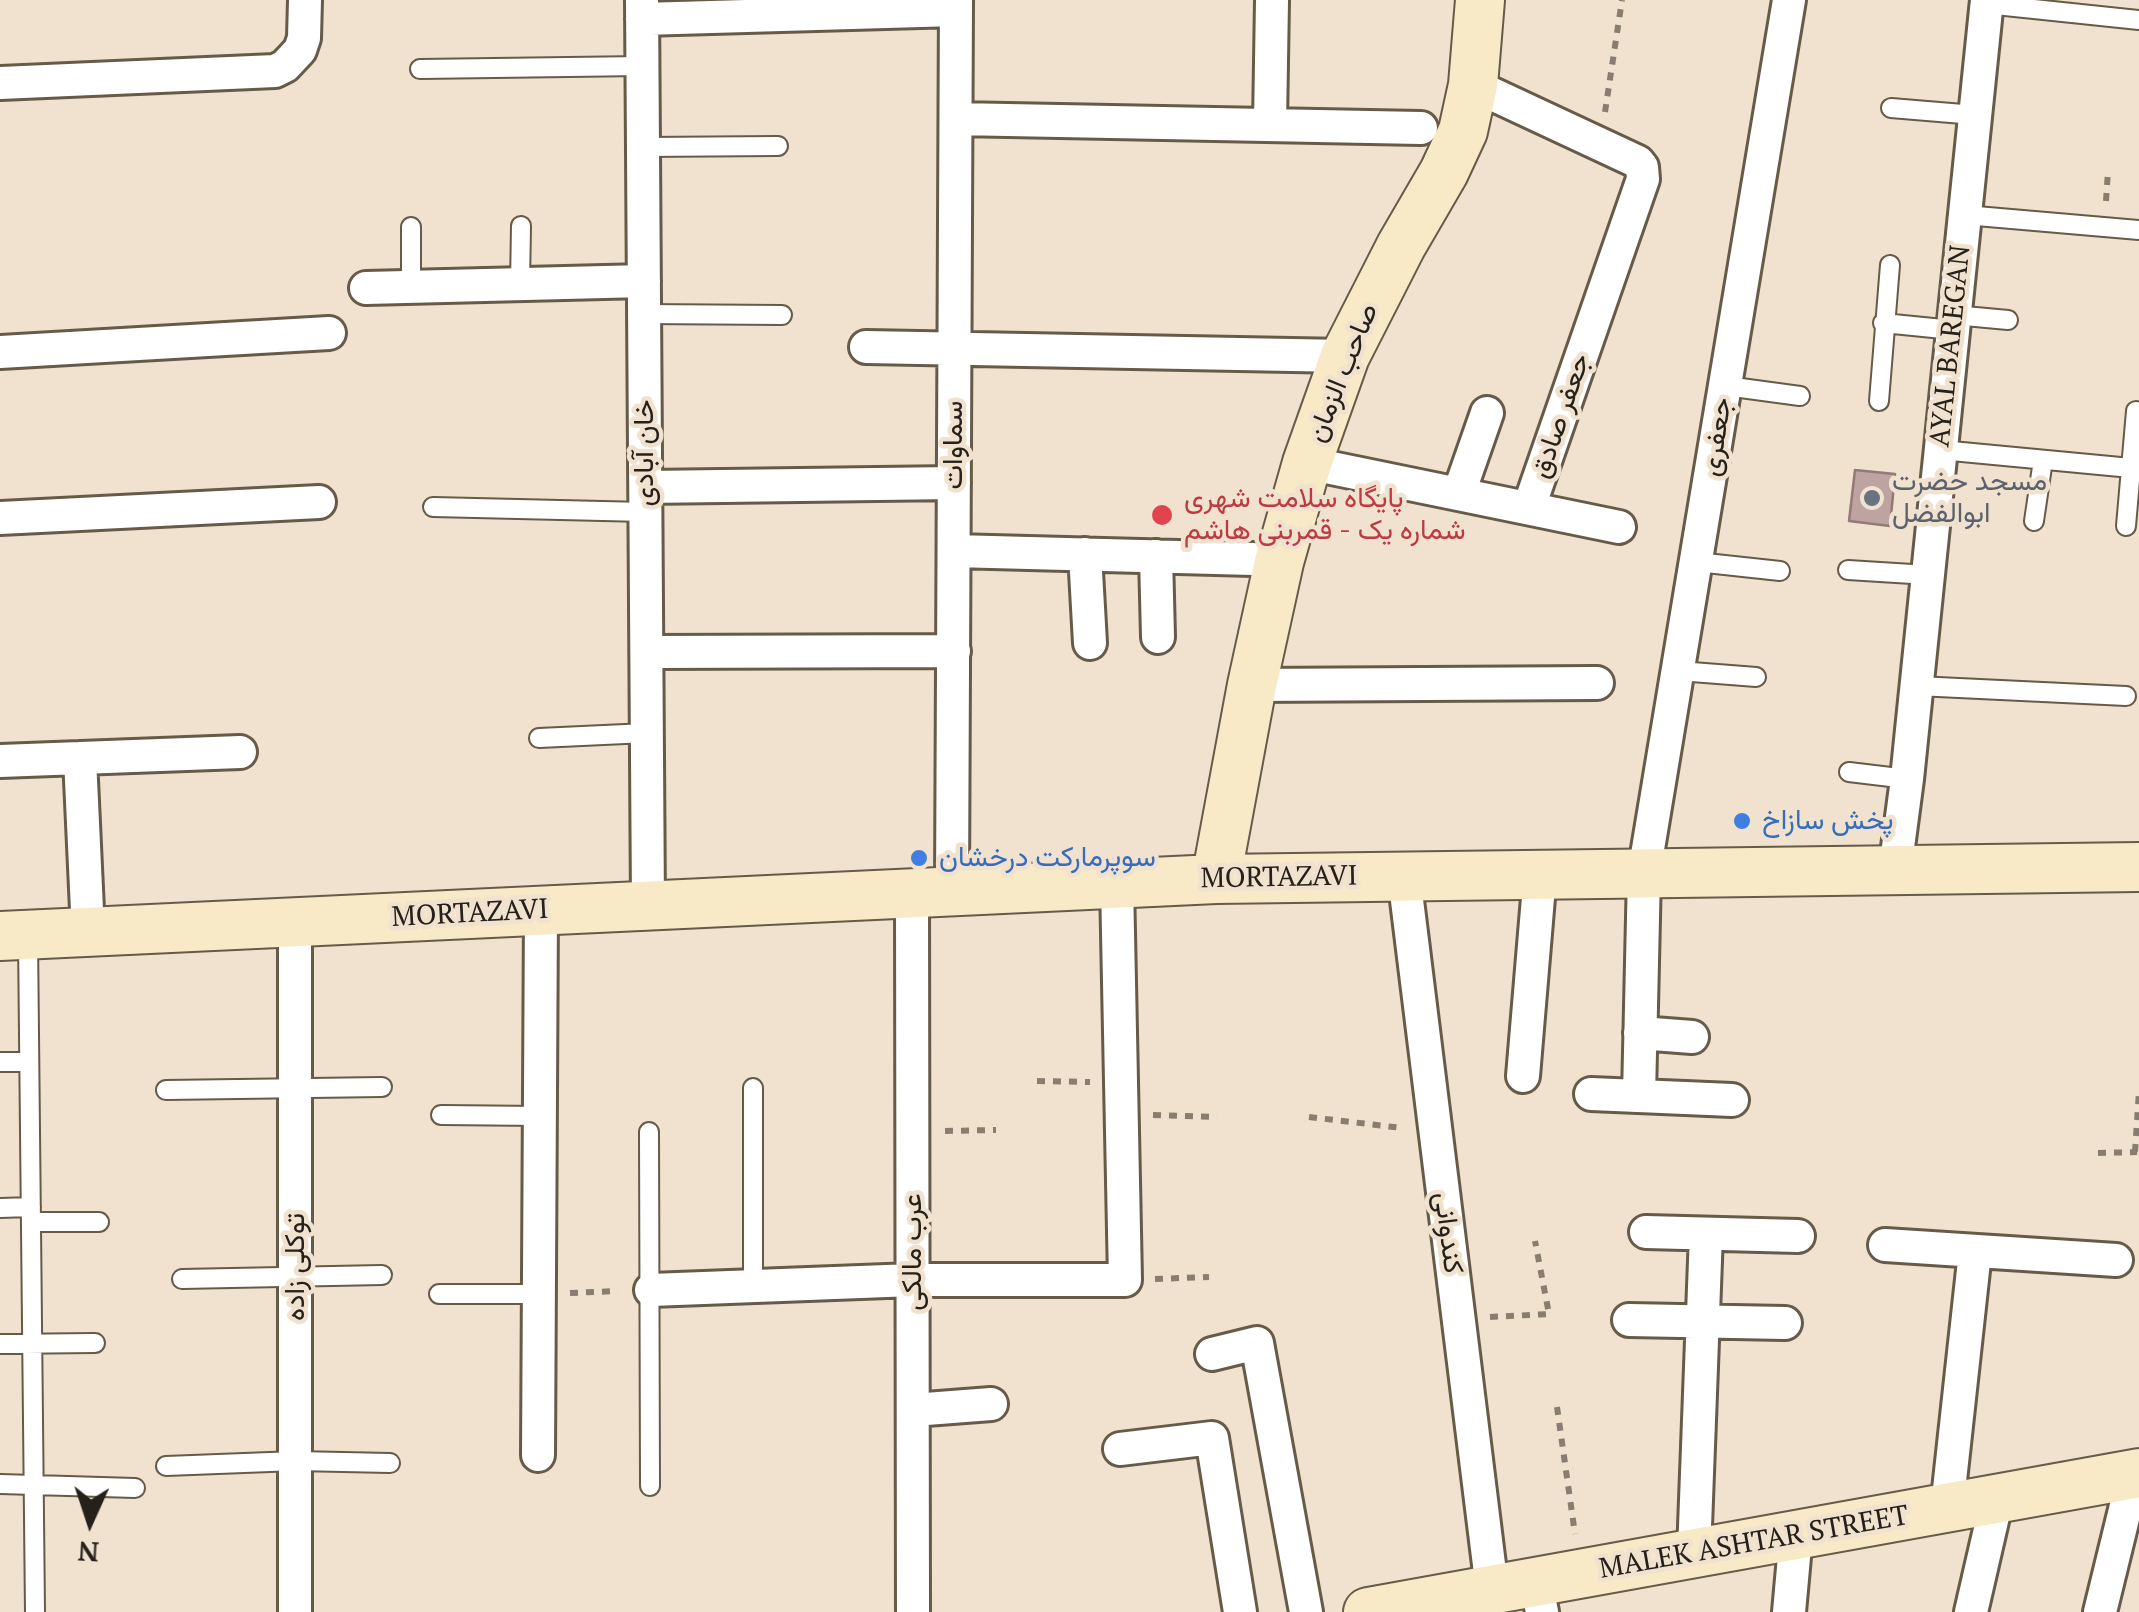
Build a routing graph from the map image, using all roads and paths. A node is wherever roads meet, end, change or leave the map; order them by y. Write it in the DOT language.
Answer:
graph roads {
  1 [pos="305,0"];
  2 [pos="1272,0"];
  3 [pos="1480,0"];
  4 [pos="1622,0"];
  5 [pos="1789,0"];
  6 [pos="1986,2"];
  7 [pos="956,5"];
  8 [pos="642,9"];
  9 [pos="2139,20"];
  10 [pos="642,66"];
  11 [pos="420,69"];
  12 [pos="0,84"];
  13 [pos="1473,85"];
  14 [pos="1891,108"];
  15 [pos="1975,115"];
  16 [pos="956,119"];
  17 [pos="1270,124"];
  18 [pos="1421,128"];
  19 [pos="778,146"];
  20 [pos="1600,146"];
  21 [pos="643,147"];
  22 [pos="1964,214"];
  23 [pos="521,226"];
  24 [pos="411,227"];
  25 [pos="2139,230"];
  26 [pos="1890,264"];
  27 [pos="644,280"];
  28 [pos="520,284"];
  29 [pos="411,287"];
  30 [pos="366,288"];
  31 [pos="644,314"];
  32 [pos="782,315"];
  33 [pos="2008,320"];
  34 [pos="1954,322"];
  35 [pos="1884,323"];
  36 [pos="329,333"];
  37 [pos="866,347"];
  38 [pos="955,348"];
  39 [pos="0,352"];
  40 [pos="1345,356"];
  41 [pos="1726,386"];
  42 [pos="1800,396"];
  43 [pos="1879,401"];
  44 [pos="2136,411"];
  45 [pos="1487,413"];
  46 [pos="1940,450"];
  47 [pos="2043,460"];
  48 [pos="1307,463"];
  49 [pos="2131,468"];
  50 [pos="954,484"];
  51 [pos="1459,492"];
  52 [pos="645,500"];
  53 [pos="320,502"];
  54 [pos="433,507"];
  55 [pos="1529,507"];
  56 [pos="0,518"];
  57 [pos="2034,521"];
  58 [pos="2126,526"];
  59 [pos="1619,527"];
  60 [pos="954,551"];
  61 [pos="1085,554"];
  62 [pos="1156,556"];
  63 [pos="1253,559"];
  64 [pos="1697,562"];
  65 [pos="1848,570"];
  66 [pos="1780,571"];
  67 [pos="1928,575"];
  68 [pos="1158,637"];
  69 [pos="1090,643"];
  70 [pos="954,651"];
  71 [pos="646,652"];
  72 [pos="1679,671"];
  73 [pos="1756,678"];
  74 [pos="1598,683"];
  75 [pos="1252,685"];
  76 [pos="1916,686"];
  77 [pos="2126,696"];
  78 [pos="647,734"];
  79 [pos="539,738"];
  80 [pos="240,752"];
  81 [pos="80,758"];
  82 [pos="0,761"];
  83 [pos="1849,772"];
  84 [pos="1907,779"];
  85 [pos="2139,867"];
  86 [pos="1895,870"];
  87 [pos="1644,873"];
  88 [pos="1540,874"];
  89 [pos="1404,876"];
  90 [pos="1216,878"];
  91 [pos="1116,883"];
  92 [pos="932,892"];
  93 [pos="648,905"];
  94 [pos="542,910"];
  95 [pos="296,922"];
  96 [pos="88,932"];
  97 [pos="14,935"];
  98 [pos="1640,1033"];
  99 [pos="1692,1037"];
  100 [pos="0,1062"];
  101 [pos="29,1062"];
  102 [pos="1523,1076"];
  103 [pos="1037,1081"];
  104 [pos="296,1087"];
  105 [pos="382,1087"];
  106 [pos="753,1088"];
  107 [pos="166,1090"];
  108 [pos="2139,1090"];
  109 [pos="1590,1094"];
  110 [pos="1638,1096"];
  111 [pos="1121,1098"];
  112 [pos="1732,1100"];
  113 [pos="441,1115"];
  114 [pos="540,1116"];
  115 [pos="1217,1117"];
  116 [pos="1309,1117"];
  117 [pos="996,1130"];
  118 [pos="1435,1131"];
  119 [pos="649,1132"];
  120 [pos="913,1132"];
  121 [pos="2137,1152"];
  122 [pos="2098,1153"];
  123 [pos="0,1208"];
  124 [pos="31,1214"];
  125 [pos="99,1222"];
  126 [pos="1646,1232"];
  127 [pos="1706,1234"];
  128 [pos="1798,1236"];
  129 [pos="1535,1240"];
  130 [pos="1885,1245"];
  131 [pos="1976,1252"];
  132 [pos="2116,1260"];
  133 [pos="382,1275"];
  134 [pos="296,1276"];
  135 [pos="1209,1278"];
  136 [pos="182,1280"];
  137 [pos="913,1280"];
  138 [pos="1125,1280"];
  139 [pos="753,1286"];
  140 [pos="650,1290"];
  141 [pos="439,1294"];
  142 [pos="539,1294"];
  143 [pos="1458,1318"];
  144 [pos="1629,1320"];
  145 [pos="1703,1321"];
  146 [pos="1785,1323"];
  147 [pos="95,1343"];
  148 [pos="0,1344"];
  149 [pos="32,1344"];
  150 [pos="1212,1354"];
  151 [pos="990,1404"];
  152 [pos="1557,1407"];
  153 [pos="913,1410"];
  154 [pos="1120,1449"];
  155 [pos="538,1455"];
  156 [pos="296,1462"];
  157 [pos="390,1463"];
  158 [pos="166,1466"];
  159 [pos="2136,1473"];
  160 [pos="0,1484"];
  161 [pos="33,1484"];
  162 [pos="650,1486"];
  163 [pos="135,1488"];
  164 [pos="1997,1498"];
  165 [pos="1947,1508"];
  166 [pos="1796,1534"];
  167 [pos="1694,1553"];
  168 [pos="1538,1589"];
  169 [pos="35,1612"];
  170 [pos="295,1612"];
  171 [pos="913,1612"];
  172 [pos="1240,1612"];
  173 [pos="1306,1612"];
  174 [pos="1368,1612"];
  175 [pos="1790,1612"];
  176 [pos="1971,1612"];
  177 [pos="2100,1612"];
  1 -- 12 [label="street"];
  2 -- 17 [label="street"];
  3 -- 13 [label="street, صاحب الزمان"];
  4 -- 20 [label="path"];
  5 -- 41 [label="street, جعفری"];
  6 -- 9 [label="lane"];
  6 -- 15 [label="street, AYAL BAREGAN"];
  7 -- 8 [label="street"];
  7 -- 16 [label="street, سماوات"];
  8 -- 10 [label="street, خان آبادی"];
  10 -- 11 [label="lane"];
  10 -- 21 [label="street, خان آبادی"];
  13 -- 20 [label="street"];
  13 -- 40 [label="street, صاحب الزمان"];
  14 -- 15 [label="lane"];
  15 -- 22 [label="street, AYAL BAREGAN"];
  16 -- 17 [label="street"];
  16 -- 38 [label="street, سماوات"];
  17 -- 18 [label="street"];
  19 -- 21 [label="lane"];
  20 -- 55 [label="street, جعفر صادق"];
  21 -- 27 [label="street, خان آبادی"];
  22 -- 25 [label="lane"];
  22 -- 34 [label="street, AYAL BAREGAN"];
  23 -- 28 [label="lane"];
  24 -- 29 [label="lane"];
  26 -- 35 [label="lane"];
  27 -- 28 [label="street"];
  27 -- 31 [label="street, خان آبادی"];
  28 -- 29 [label="street"];
  29 -- 30 [label="street"];
  31 -- 32 [label="lane"];
  31 -- 52 [label="street, خان آبادی"];
  33 -- 34 [label="lane"];
  34 -- 35 [label="lane"];
  34 -- 46 [label="street, AYAL BAREGAN"];
  35 -- 43 [label="lane"];
  36 -- 39 [label="street"];
  37 -- 38 [label="street"];
  38 -- 40 [label="street"];
  38 -- 50 [label="street, سماوات"];
  40 -- 48 [label="street, صاحب الزمان"];
  41 -- 42 [label="lane"];
  41 -- 64 [label="street, جعفری"];
  44 -- 49 [label="lane"];
  45 -- 51 [label="street"];
  46 -- 47 [label="lane"];
  46 -- 67 [label="street, AYAL BAREGAN"];
  47 -- 49 [label="lane"];
  47 -- 57 [label="lane"];
  48 -- 51 [label="street, جعفر صادق"];
  48 -- 75 [label="street, صاحب الزمان"];
  49 -- 58 [label="lane"];
  50 -- 52 [label="street"];
  50 -- 60 [label="street, سماوات"];
  51 -- 55 [label="street, جعفر صادق"];
  52 -- 54 [label="lane"];
  52 -- 71 [label="street, خان آبادی"];
  53 -- 56 [label="street"];
  55 -- 59 [label="street"];
  60 -- 61 [label="street"];
  60 -- 70 [label="street, سماوات"];
  61 -- 62 [label="street"];
  61 -- 69 [label="street"];
  62 -- 63 [label="street"];
  62 -- 68 [label="street"];
  64 -- 66 [label="lane"];
  64 -- 72 [label="street, جعفری"];
  65 -- 67 [label="lane"];
  67 -- 76 [label="street, AYAL BAREGAN"];
  70 -- 71 [label="street"];
  70 -- 92 [label="street, سماوات"];
  71 -- 78 [label="street, خان آبادی"];
  72 -- 73 [label="lane"];
  72 -- 87 [label="street, جعفری"];
  74 -- 75 [label="street"];
  75 -- 90 [label="street, صاحب الزمان"];
  76 -- 77 [label="lane"];
  76 -- 84 [label="street, AYAL BAREGAN"];
  78 -- 79 [label="lane"];
  78 -- 93 [label="street, خان آبادی"];
  80 -- 81 [label="street"];
  81 -- 82 [label="street"];
  81 -- 96 [label="street"];
  83 -- 84 [label="lane"];
  84 -- 86 [label="street, AYAL BAREGAN"];
  85 -- 86 [label="street, MORTAZAVI"];
  86 -- 87 [label="street, MORTAZAVI"];
  87 -- 88 [label="street, MORTAZAVI"];
  87 -- 98 [label="street, جعفری"];
  88 -- 89 [label="street, MORTAZAVI"];
  88 -- 102 [label="street"];
  89 -- 90 [label="street, MORTAZAVI"];
  89 -- 118 [label="street, کندوانی"];
  90 -- 91 [label="street, MORTAZAVI"];
  91 -- 92 [label="street, MORTAZAVI"];
  91 -- 111 [label="street"];
  92 -- 93 [label="street, MORTAZAVI"];
  92 -- 120 [label="street, عرب مالکی"];
  93 -- 94 [label="street, MORTAZAVI"];
  94 -- 95 [label="street, MORTAZAVI"];
  94 -- 114 [label="street"];
  95 -- 96 [label="street, MORTAZAVI"];
  95 -- 104 [label="street, توکلی زاده"];
  96 -- 97 [label="street, MORTAZAVI"];
  97 -- 101 [label="lane"];
  98 -- 99 [label="street"];
  98 -- 110 [label="street, جعفری"];
  100 -- 101 [label="lane"];
  101 -- 124 [label="lane"];
  103 -- 111 [label="path"];
  104 -- 105 [label="lane"];
  104 -- 107 [label="lane"];
  104 -- 134 [label="street, توکلی زاده"];
  106 -- 139 [label="lane"];
  108 -- 121 [label="path"];
  109 -- 110 [label="street"];
  110 -- 112 [label="street"];
  111 -- 115 [label="path"];
  111 -- 138 [label="street"];
  113 -- 114 [label="lane"];
  114 -- 142 [label="street"];
  116 -- 118 [label="path"];
  117 -- 120 [label="path"];
  118 -- 143 [label="street, کندوانی"];
  119 -- 140 [label="lane"];
  120 -- 137 [label="street, عرب مالکی"];
  121 -- 122 [label="path"];
  123 -- 124 [label="lane"];
  124 -- 125 [label="lane"];
  124 -- 149 [label="lane"];
  126 -- 127 [label="street"];
  127 -- 128 [label="street"];
  127 -- 145 [label="street"];
  129 -- 143 [label="path"];
  130 -- 131 [label="street"];
  131 -- 132 [label="street"];
  131 -- 165 [label="street"];
  133 -- 134 [label="lane"];
  134 -- 136 [label="lane"];
  134 -- 156 [label="street, توکلی زاده"];
  135 -- 138 [label="path"];
  137 -- 138 [label="street"];
  137 -- 139 [label="street"];
  137 -- 153 [label="street, عرب مالکی"];
  139 -- 140 [label="street"];
  140 -- 142 [label="path"];
  140 -- 162 [label="lane"];
  141 -- 142 [label="lane"];
  142 -- 155 [label="street"];
  143 -- 168 [label="street, کندوانی"];
  144 -- 145 [label="street"];
  145 -- 146 [label="street"];
  145 -- 167 [label="street"];
  147 -- 149 [label="lane"];
  148 -- 149 [label="lane"];
  149 -- 161 [label="lane"];
  150 -- 173 [label="street"];
  151 -- 153 [label="street"];
  152 -- 168 [label="path"];
  153 -- 171 [label="street, عرب مالکی"];
  154 -- 172 [label="street"];
  156 -- 157 [label="lane"];
  156 -- 158 [label="lane"];
  156 -- 170 [label="street, توکلی زاده"];
  159 -- 164 [label="street, MALEK ASHTAR STREET"];
  159 -- 177 [label="street"];
  160 -- 161 [label="lane"];
  161 -- 163 [label="lane"];
  161 -- 169 [label="lane"];
  164 -- 165 [label="street, MALEK ASHTAR STREET"];
  164 -- 176 [label="street"];
  165 -- 166 [label="street, MALEK ASHTAR STREET"];
  166 -- 167 [label="street, MALEK ASHTAR STREET"];
  166 -- 175 [label="street"];
  167 -- 168 [label="street, MALEK ASHTAR STREET"];
  168 -- 174 [label="street, MALEK ASHTAR STREET"];
}
